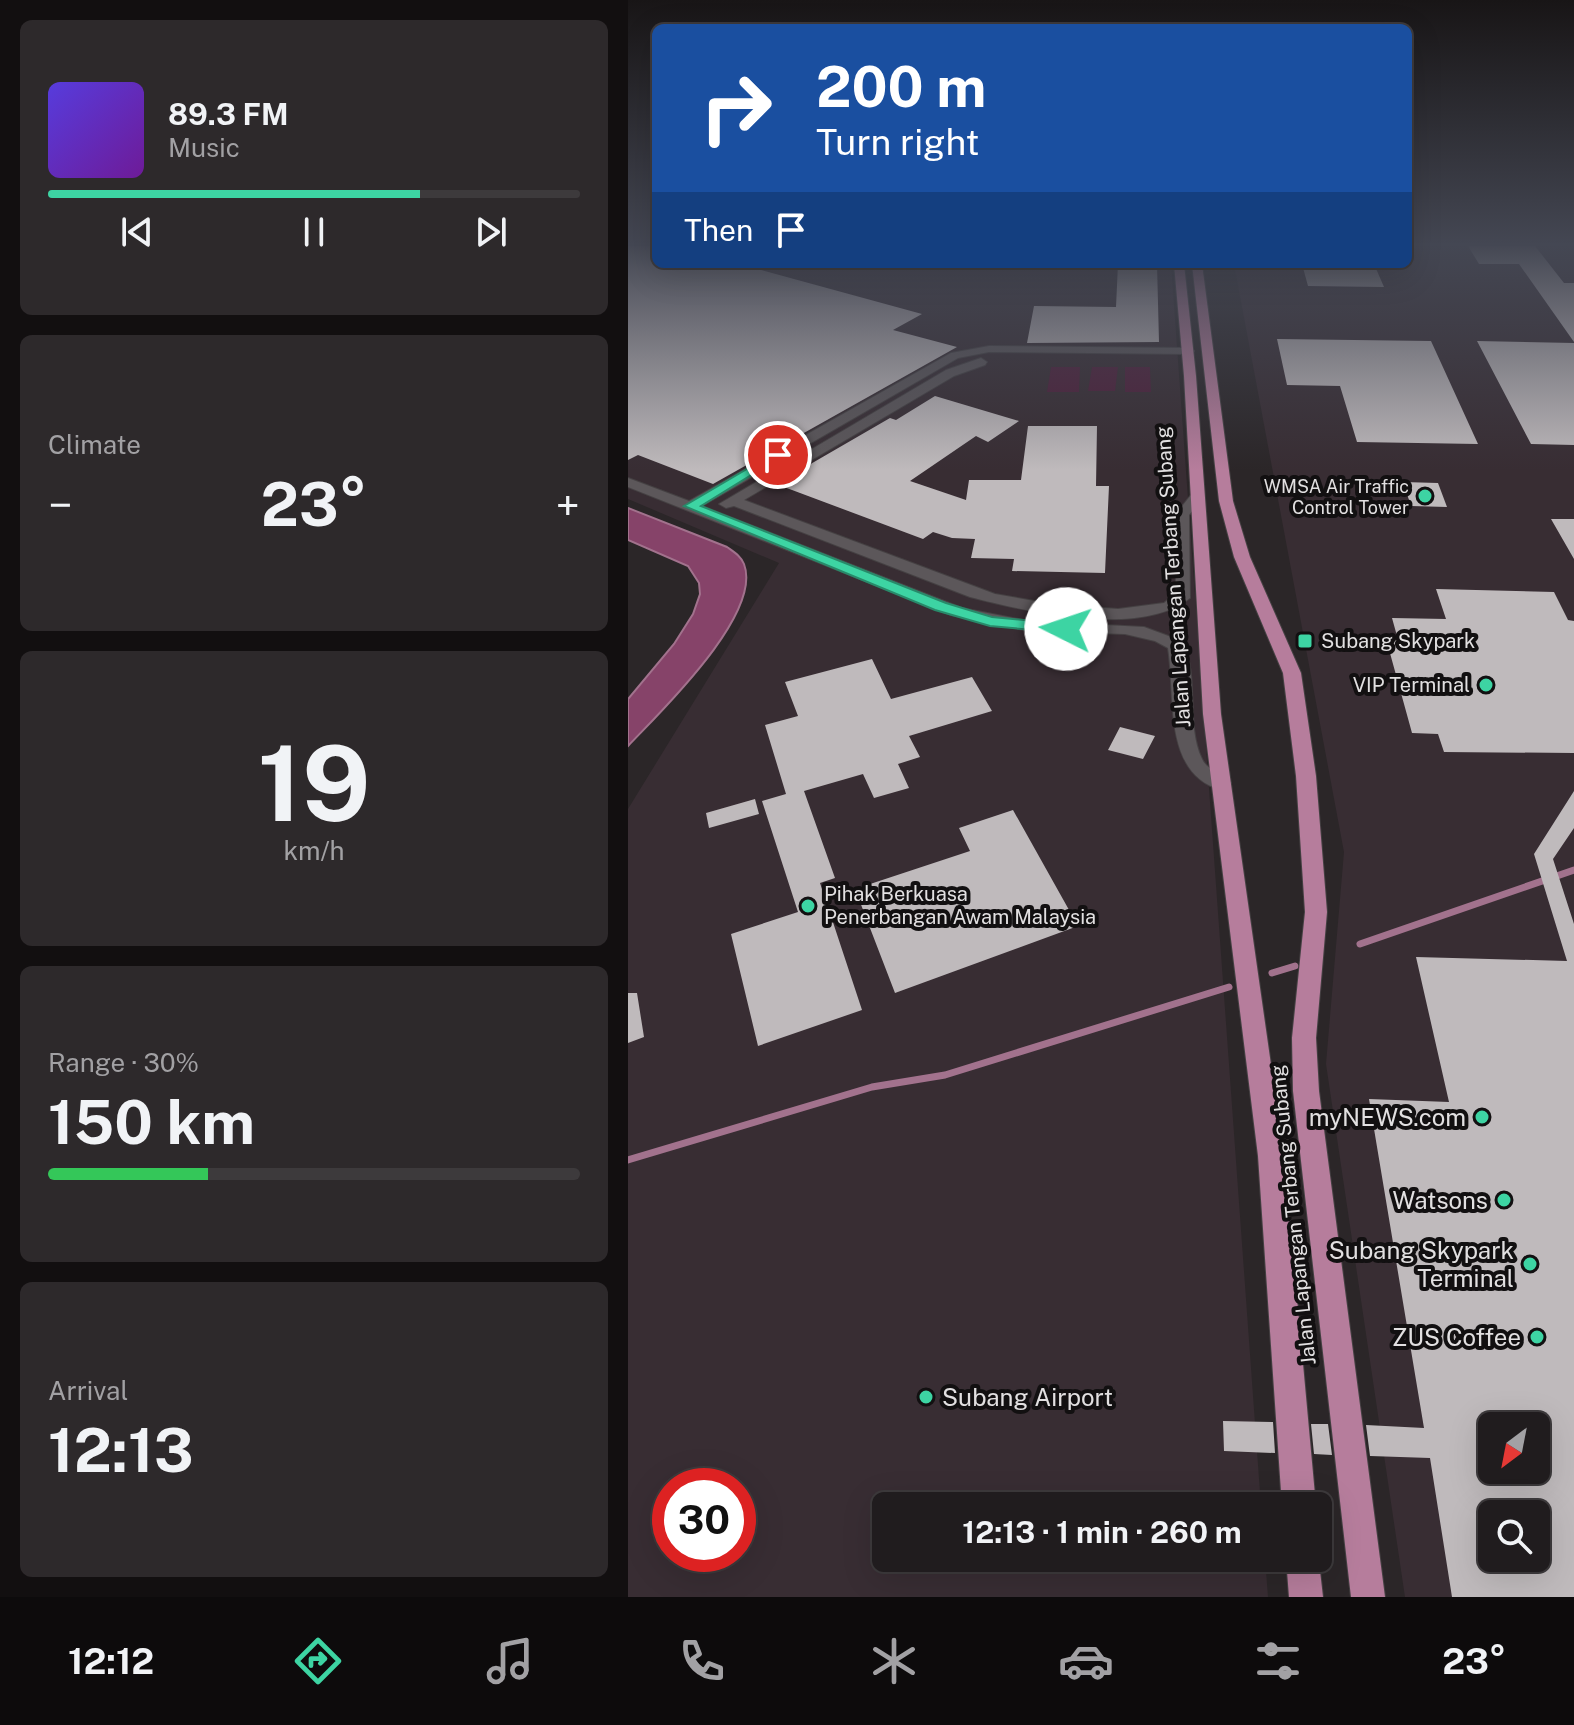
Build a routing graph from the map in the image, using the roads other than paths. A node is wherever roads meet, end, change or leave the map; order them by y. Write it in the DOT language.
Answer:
graph roads {
  1 [pos="1185,321"];
  2 [pos="1204,321"];
  3 [pos="1188,356"];
  4 [pos="628,482"];
  5 [pos="1196,498"];
  6 [pos="732,500"];
  7 [pos="691,506"];
  8 [pos="709,514"];
  9 [pos="1004,602"];
  10 [pos="1070,610"];
  11 [pos="990,621"];
  12 [pos="1177,624"];
  13 [pos="1066,629"];
  14 [pos="1221,783"];
  15 [pos="1298,1492"];
  16 [pos="1304,1572"];
  17 [pos="1306,1597"];
  18 [pos="1368,1597"];
  1 -- 3 [label="main road, Jalan Lapangan Terbang Subang"];
  2 -- 18 [label="main road, Jalan Lapangan Terbang Subang"];
  3 -- 5 [label="main road, Jalan Lapangan Terbang Subang"];
  3 -- 6 [label="street"];
  3 -- 7 [label="street"];
  4 -- 7 [label="street"];
  5 -- 12 [label="street"];
  5 -- 14 [label="main road, Jalan Lapangan Terbang Subang"];
  6 -- 8 [label="street"];
  6 -- 9 [label="street"];
  7 -- 8 [label="street"];
  8 -- 11 [label="street"];
  9 -- 10 [label="street"];
  9 -- 11 [label="street"];
  10 -- 12 [label="street"];
  10 -- 13 [label="street"];
  11 -- 13 [label="street"];
  12 -- 13 [label="street"];
  12 -- 14 [label="street"];
  14 -- 15 [label="main road, Jalan Lapangan Terbang Subang"];
  16 -- 17 [label="main road"];
}
